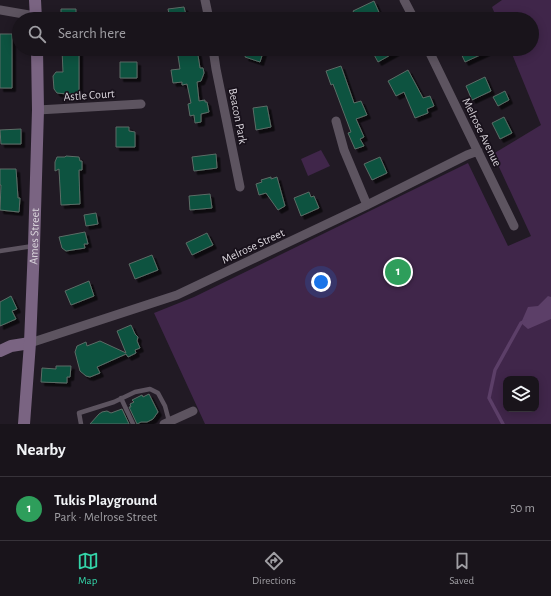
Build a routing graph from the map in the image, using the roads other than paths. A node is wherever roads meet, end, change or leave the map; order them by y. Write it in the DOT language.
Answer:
graph roads {
  1 [pos="35,0"];
  2 [pos="205,0"];
  3 [pos="404,0"];
  4 [pos="0,10"];
  5 [pos="12,12"];
  6 [pos="36,12"];
  7 [pos="208,12"];
  8 [pos="410,12"];
  9 [pos="36,56"];
  10 [pos="214,56"];
  11 [pos="431,56"];
  12 [pos="141,104"];
  13 [pos="38,110"];
  14 [pos="336,121"];
  15 [pos="478,151"];
  16 [pos="240,187"];
  17 [pos="367,205"];
  18 [pos="514,226"];
  19 [pos="34,246"];
  20 [pos="0,251"];
  21 [pos="30,342"];
  22 [pos="0,352"];
  23 [pos="121,398"];
  24 [pos="193,411"];
  25 [pos="166,423"];
  26 [pos="24,424"];
  27 [pos="81,424"];
  28 [pos="133,424"];
  1 -- 6 [label="street"];
  2 -- 7 [label="street"];
  3 -- 8 [label="street"];
  4 -- 5 [label="street"];
  9 -- 13 [label="street, Ames Street"];
  10 -- 16 [label="street, Beacon Park"];
  11 -- 15 [label="street, Melrose Avenue"];
  12 -- 13 [label="street, Astle Court"];
  13 -- 19 [label="street, Ames Street"];
  14 -- 17 [label="street"];
  15 -- 17 [label="street, Melrose Street"];
  15 -- 18 [label="street, Melrose Avenue"];
  17 -- 21 [label="street, Melrose Street"];
  19 -- 20 [label="lane"];
  19 -- 21 [label="street, Ames Street"];
  21 -- 22 [label="street"];
  21 -- 26 [label="street, Ames Street"];
  23 -- 25 [label="lane"];
  23 -- 27 [label="lane"];
  23 -- 28 [label="lane"];
  24 -- 25 [label="street"];
}
